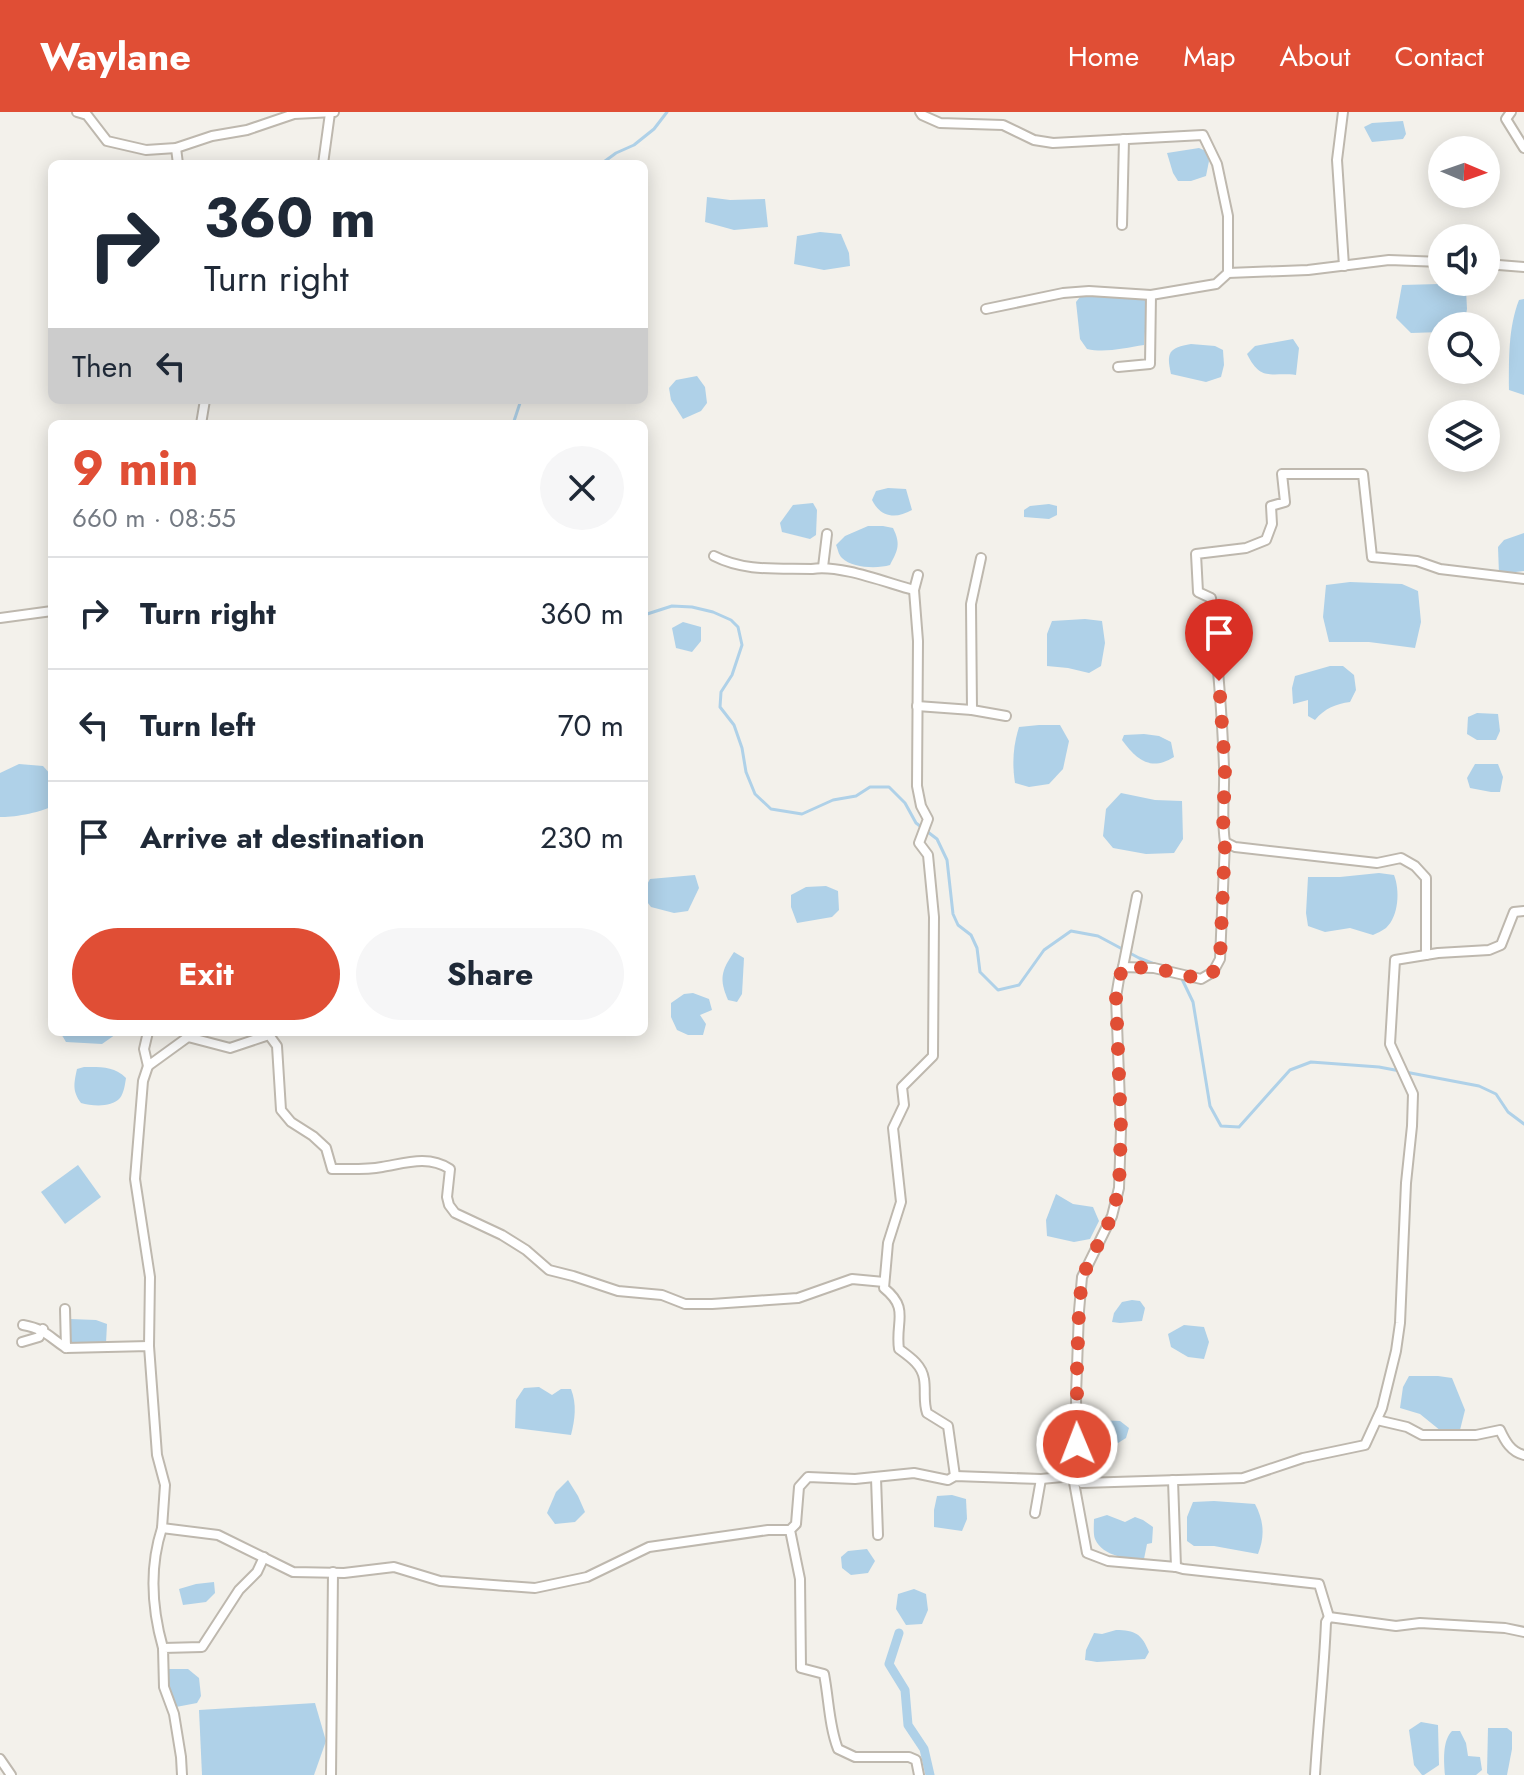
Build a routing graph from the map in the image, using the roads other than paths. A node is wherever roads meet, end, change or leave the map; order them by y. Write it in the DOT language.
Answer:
graph roads {
  1 [pos="77,112"];
  2 [pos="920,112"];
  3 [pos="1343,112"];
  4 [pos="1511,112"];
  5 [pos="332,113"];
  6 [pos="1124,139"];
  7 [pos="176,148"];
  8 [pos="1524,148"];
  9 [pos="178,160"];
  10 [pos="324,160"];
  11 [pos="1122,225"];
  12 [pos="1428,261"];
  13 [pos="1500,265"];
  14 [pos="1344,266"];
  15 [pos="1524,267"];
  16 [pos="1228,273"];
  17 [pos="1151,295"];
  18 [pos="986,309"];
  19 [pos="1118,367"];
  20 [pos="827,534"];
  21 [pos="714,556"];
  22 [pos="981,558"];
  23 [pos="823,567"];
  24 [pos="918,575"];
  25 [pos="1524,579"];
  26 [pos="914,590"];
  27 [pos="48,612"];
  28 [pos="0,618"];
  29 [pos="917,706"];
  30 [pos="972,710"];
  31 [pos="1006,716"];
  32 [pos="1225,842"];
  33 [pos="1137,896"];
  34 [pos="1524,911"];
  35 [pos="1426,955"];
  36 [pos="1123,967"];
  37 [pos="147,1036"];
  38 [pos="266,1036"];
  39 [pos="270,1036"];
  40 [pos="148,1066"];
  41 [pos="884,1282"];
  42 [pos="65,1309"];
  43 [pos="23,1325"];
  44 [pos="43,1329"];
  45 [pos="22,1342"];
  46 [pos="149,1346"];
  47 [pos="66,1348"];
  48 [pos="1377,1420"];
  49 [pos="1524,1455"];
  50 [pos="955,1476"];
  51 [pos="1075,1477"];
  52 [pos="876,1478"];
  53 [pos="1041,1479"];
  54 [pos="1173,1480"];
  55 [pos="1035,1513"];
  56 [pos="162,1528"];
  57 [pos="790,1530"];
  58 [pos="878,1535"];
  59 [pos="264,1557"];
  60 [pos="1176,1567"];
  61 [pos="333,1572"];
  62 [pos="1329,1617"];
  63 [pos="1524,1632"];
  64 [pos="163,1648"];
  65 [pos="0,1759"];
  66 [pos="11,1775"];
  67 [pos="182,1775"];
  68 [pos="331,1775"];
  69 [pos="919,1775"];
  70 [pos="1315,1775"];
  1 -- 7 [label="street"];
  2 -- 6 [label="street"];
  3 -- 14 [label="street"];
  4 -- 8 [label="street"];
  5 -- 7 [label="street"];
  5 -- 10 [label="street"];
  6 -- 11 [label="street"];
  6 -- 16 [label="street"];
  7 -- 9 [label="street"];
  12 -- 14 [label="street"];
  13 -- 15 [label="street"];
  14 -- 16 [label="street"];
  16 -- 17 [label="street"];
  17 -- 18 [label="street"];
  17 -- 19 [label="street"];
  20 -- 23 [label="street"];
  21 -- 23 [label="street"];
  22 -- 30 [label="street"];
  23 -- 26 [label="street"];
  24 -- 26 [label="street"];
  25 -- 32 [label="street"];
  26 -- 29 [label="street"];
  27 -- 28 [label="street"];
  29 -- 30 [label="street"];
  29 -- 41 [label="street"];
  30 -- 31 [label="street"];
  32 -- 35 [label="street"];
  32 -- 36 [label="street"];
  33 -- 36 [label="street"];
  34 -- 35 [label="street"];
  35 -- 48 [label="street"];
  36 -- 51 [label="street"];
  37 -- 40 [label="street"];
  38 -- 40 [label="street"];
  39 -- 41 [label="street"];
  40 -- 46 [label="street"];
  41 -- 50 [label="street"];
  42 -- 47 [label="street"];
  43 -- 44 [label="street"];
  44 -- 45 [label="street"];
  44 -- 47 [label="street"];
  46 -- 47 [label="street"];
  46 -- 56 [label="street"];
  48 -- 49 [label="street"];
  48 -- 54 [label="street"];
  50 -- 52 [label="street"];
  50 -- 53 [label="street"];
  51 -- 53 [label="street"];
  51 -- 54 [label="street"];
  51 -- 60 [label="street"];
  52 -- 57 [label="street"];
  52 -- 58 [label="street"];
  53 -- 55 [label="street"];
  54 -- 60 [label="street"];
  56 -- 59 [label="street"];
  56 -- 64 [label="street"];
  57 -- 61 [label="street"];
  57 -- 69 [label="street"];
  59 -- 61 [label="street"];
  59 -- 64 [label="street"];
  60 -- 62 [label="street"];
  61 -- 68 [label="street"];
  62 -- 63 [label="street"];
  62 -- 70 [label="street"];
  64 -- 67 [label="street"];
  65 -- 66 [label="street"];
}
